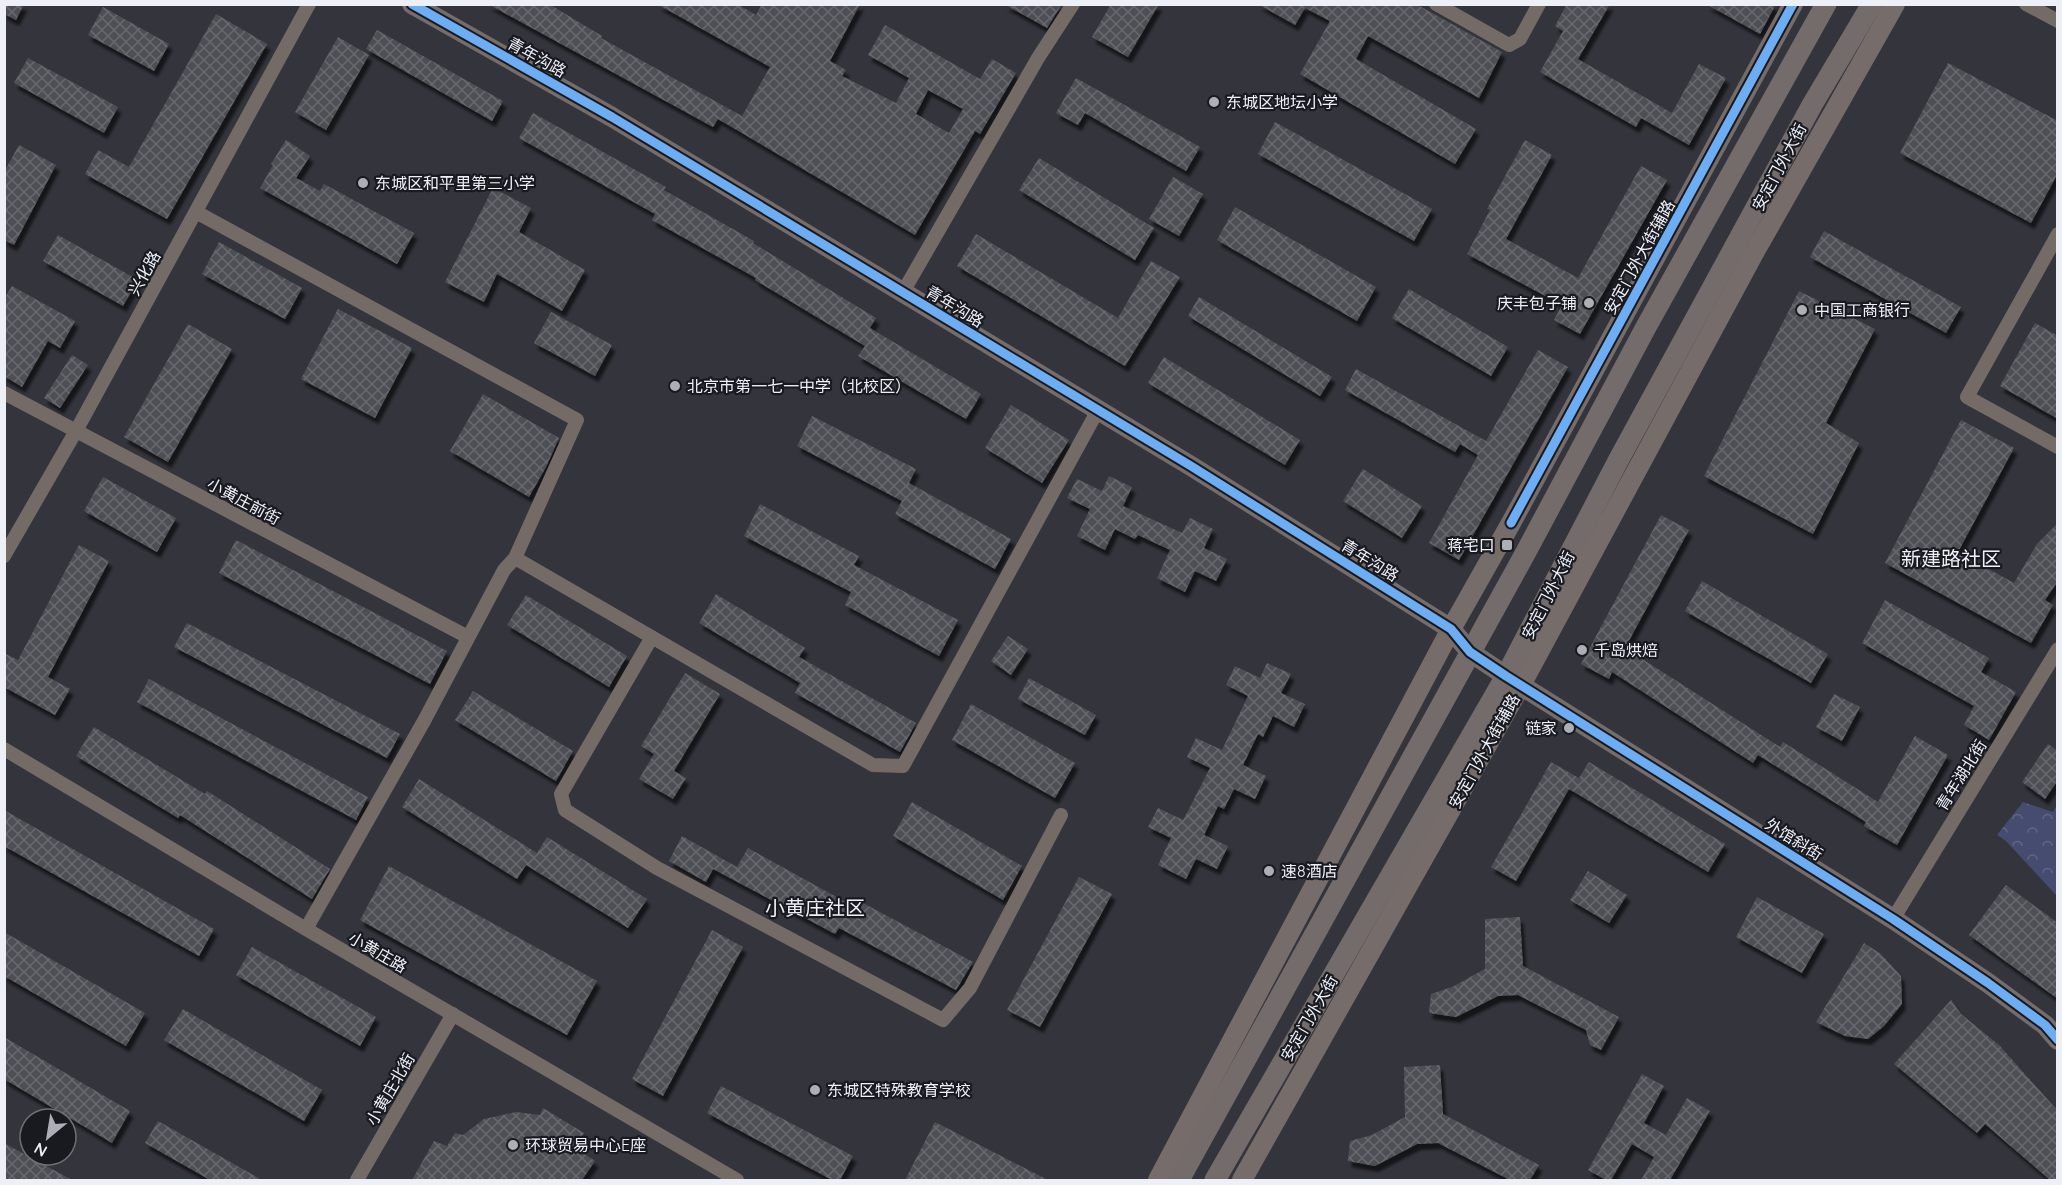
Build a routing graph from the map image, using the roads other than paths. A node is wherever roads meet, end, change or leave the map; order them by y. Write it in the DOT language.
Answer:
graph roads {
  1 [pos="309,4"];
  2 [pos="412,4"];
  3 [pos="1072,4"];
  4 [pos="1436,4"];
  5 [pos="1539,4"];
  6 [pos="1793,4"];
  7 [pos="1826,4"];
  8 [pos="1872,4"];
  9 [pos="1895,4"];
  10 [pos="2026,4"];
  11 [pos="2058,21"];
  12 [pos="196,212"];
  13 [pos="2058,234"];
  14 [pos="903,292"];
  15 [pos="4,393"];
  16 [pos="1098,410"];
  17 [pos="76,431"];
  18 [pos="2058,447"];
  19 [pos="1550,508"];
  20 [pos="1511,523"];
  21 [pos="4,556"];
  22 [pos="515,558"];
  23 [pos="1451,629"];
  24 [pos="468,637"];
  25 [pos="652,637"];
  26 [pos="2058,648"];
  27 [pos="1470,652"];
  28 [pos="1514,681"];
  29 [pos="4,749"];
  30 [pos="1061,815"];
  31 [pos="1893,919"];
  32 [pos="306,929"];
  33 [pos="453,1014"];
  34 [pos="2058,1040"];
  35 [pos="357,1180"];
  36 [pos="737,1180"];
  37 [pos="1158,1180"];
  38 [pos="1179,1180"];
  39 [pos="1215,1180"];
  40 [pos="1242,1180"];
  1 -- 12 [label="street, 兴化路"];
  2 -- 14 [label="street, 青年沟路"];
  3 -- 14 [label="street"];
  4 -- 5 [label="street"];
  6 -- 20 [label="street, 安定门外大街辅路"];
  7 -- 19 [label="main road, 安定门外大街"];
  8 -- 28 [label="main road, 安定门外大街"];
  9 -- 28 [label="street, 安定门外大街辅路"];
  10 -- 11 [label="street"];
  12 -- 17 [label="street, 兴化路"];
  12 -- 22 [label="street"];
  13 -- 18 [label="street"];
  14 -- 16 [label="street, 青年沟路"];
  15 -- 17 [label="street, 小黄庄前街"];
  16 -- 23 [label="street, 青年沟路"];
  16 -- 25 [label="street"];
  17 -- 21 [label="street, 兴化路"];
  17 -- 24 [label="street, 小黄庄前街"];
  19 -- 20 [label="street"];
  19 -- 27 [label="main road, 安定门外大街"];
  20 -- 23 [label="street, 安定门外大街辅路"];
  22 -- 24 [label="street"];
  22 -- 25 [label="street"];
  23 -- 27 [label="street, 青年沟路"];
  23 -- 37 [label="street, 安定门外大街辅路"];
  24 -- 32 [label="street"];
  25 -- 30 [label="street"];
  26 -- 31 [label="street, 青年湖北街"];
  27 -- 28 [label="street, 外馆斜街"];
  27 -- 38 [label="main road, 安定门外大街"];
  28 -- 31 [label="street, 外馆斜街"];
  28 -- 39 [label="main road, 安定门外大街"];
  28 -- 40 [label="street, 安定门外大街辅路"];
  29 -- 32 [label="street, 小黄庄路"];
  31 -- 34 [label="street, 外馆斜街"];
  32 -- 33 [label="street, 小黄庄路"];
  33 -- 35 [label="street, 小黄庄北街"];
  33 -- 36 [label="street, 小黄庄路"];
}
